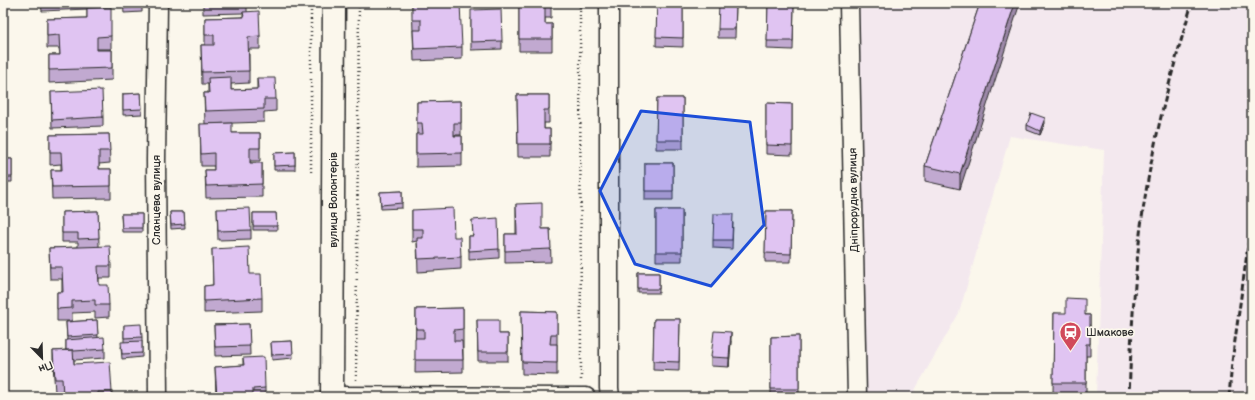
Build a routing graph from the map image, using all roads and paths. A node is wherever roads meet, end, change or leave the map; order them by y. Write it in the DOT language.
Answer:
graph roads {
  1 [pos="158,3"];
  2 [pos="334,3"];
  3 [pos="359,3"];
  4 [pos="580,3"];
  5 [pos="609,3"];
  6 [pos="849,3"];
  7 [pos="584,390"];
  8 [pos="356,396"];
  9 [pos="158,397"];
  10 [pos="332,397"];
  11 [pos="610,397"];
  12 [pos="857,397"];
  1 -- 9 [label="street, Сланцева вулиця"];
  2 -- 10 [label="street, вулиця Волонтерів"];
  3 -- 8 [label="path"];
  4 -- 7 [label="path"];
  5 -- 11 [label="street"];
  6 -- 12 [label="street, Дніпрорудна вулиця"];
  7 -- 8 [label="street"];
  8 -- 10 [label="street"];
}
